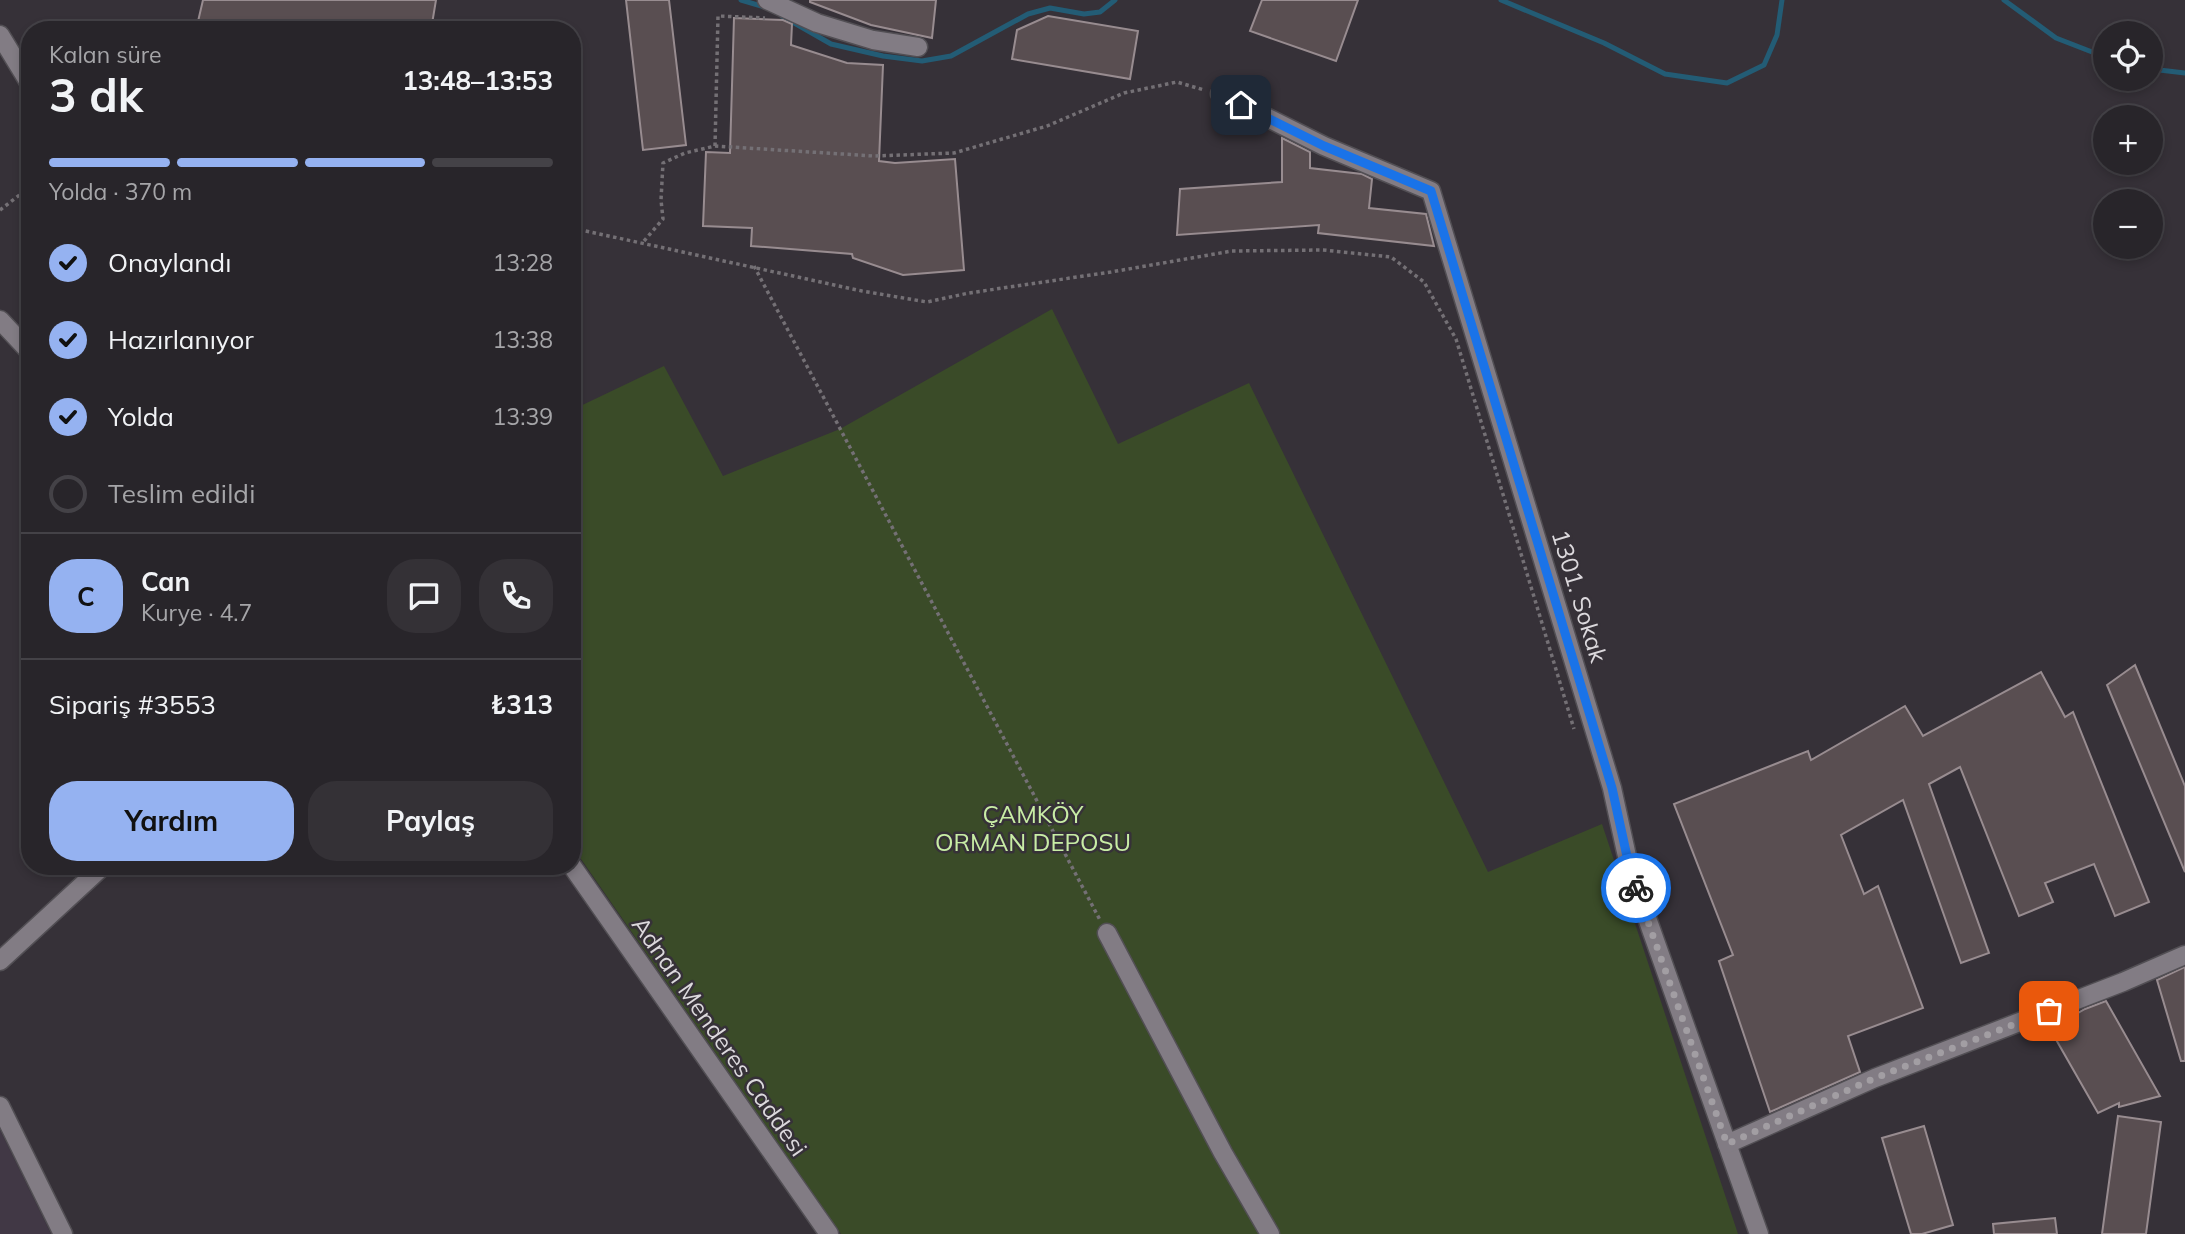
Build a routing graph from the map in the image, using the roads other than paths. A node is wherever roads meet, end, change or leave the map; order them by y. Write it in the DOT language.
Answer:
graph roads {
  1 [pos="771,2"];
  2 [pos="0,35"];
  3 [pos="918,47"];
  4 [pos="21,69"];
  5 [pos="1220,94"];
  6 [pos="0,320"];
  7 [pos="21,342"];
  8 [pos="93,875"];
  9 [pos="578,875"];
  10 [pos="1107,933"];
  11 [pos="2185,955"];
  12 [pos="0,961"];
  13 [pos="0,1106"];
  14 [pos="1727,1144"];
  15 [pos="63,1234"];
  16 [pos="829,1234"];
  17 [pos="1270,1234"];
  18 [pos="1759,1234"];
  1 -- 3 [label="street"];
  2 -- 4 [label="street"];
  5 -- 14 [label="street, 1301. Sokak"];
  6 -- 7 [label="street"];
  8 -- 12 [label="street"];
  9 -- 16 [label="street, Adnan Menderes Caddesi"];
  10 -- 17 [label="street"];
  11 -- 14 [label="street"];
  13 -- 15 [label="street"];
  14 -- 18 [label="street, 1301. Sokak"];
}
